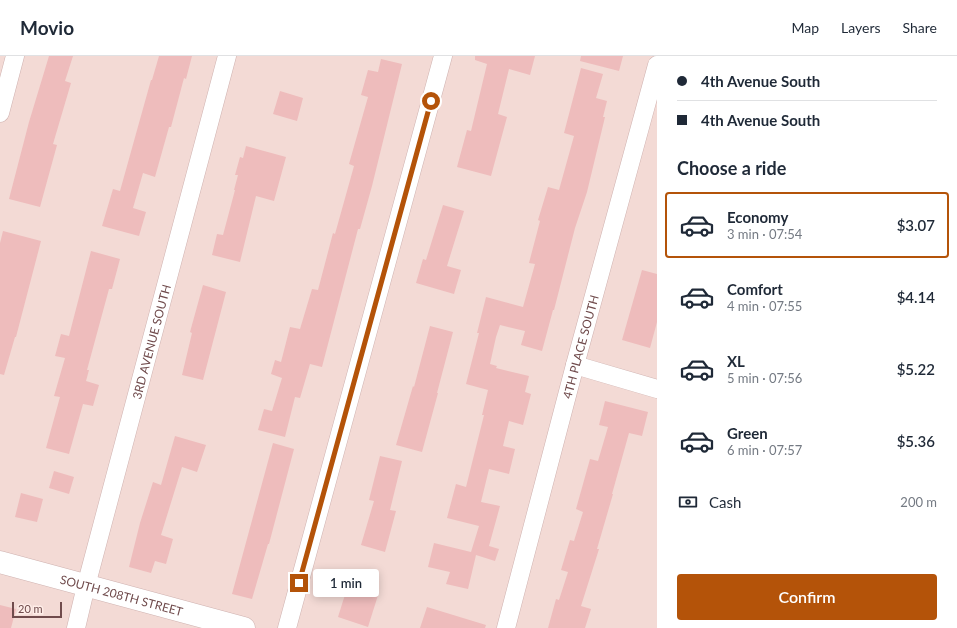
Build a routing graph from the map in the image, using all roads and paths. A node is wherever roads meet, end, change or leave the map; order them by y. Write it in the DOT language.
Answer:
graph roads {
  1 [pos="15,56"];
  2 [pos="227,56"];
  3 [pos="443,56"];
  4 [pos="657,65"];
  5 [pos="0,113"];
  6 [pos="575,366"];
  7 [pos="657,389"];
  8 [pos="0,562"];
  9 [pos="86,586"];
  10 [pos="76,628"];
  11 [pos="244,628"];
  12 [pos="287,628"];
  13 [pos="506,628"];
  1 -- 5 [label="street"];
  2 -- 9 [label="street, 3RD AVENUE SOUTH"];
  3 -- 12 [label="street"];
  4 -- 6 [label="street, 4TH PLACE SOUTH"];
  6 -- 7 [label="street"];
  6 -- 13 [label="street, 4TH PLACE SOUTH"];
  8 -- 9 [label="street, SOUTH 208TH STREET"];
  9 -- 10 [label="street, 3RD AVENUE SOUTH"];
  9 -- 11 [label="street, SOUTH 208TH STREET"];
}
